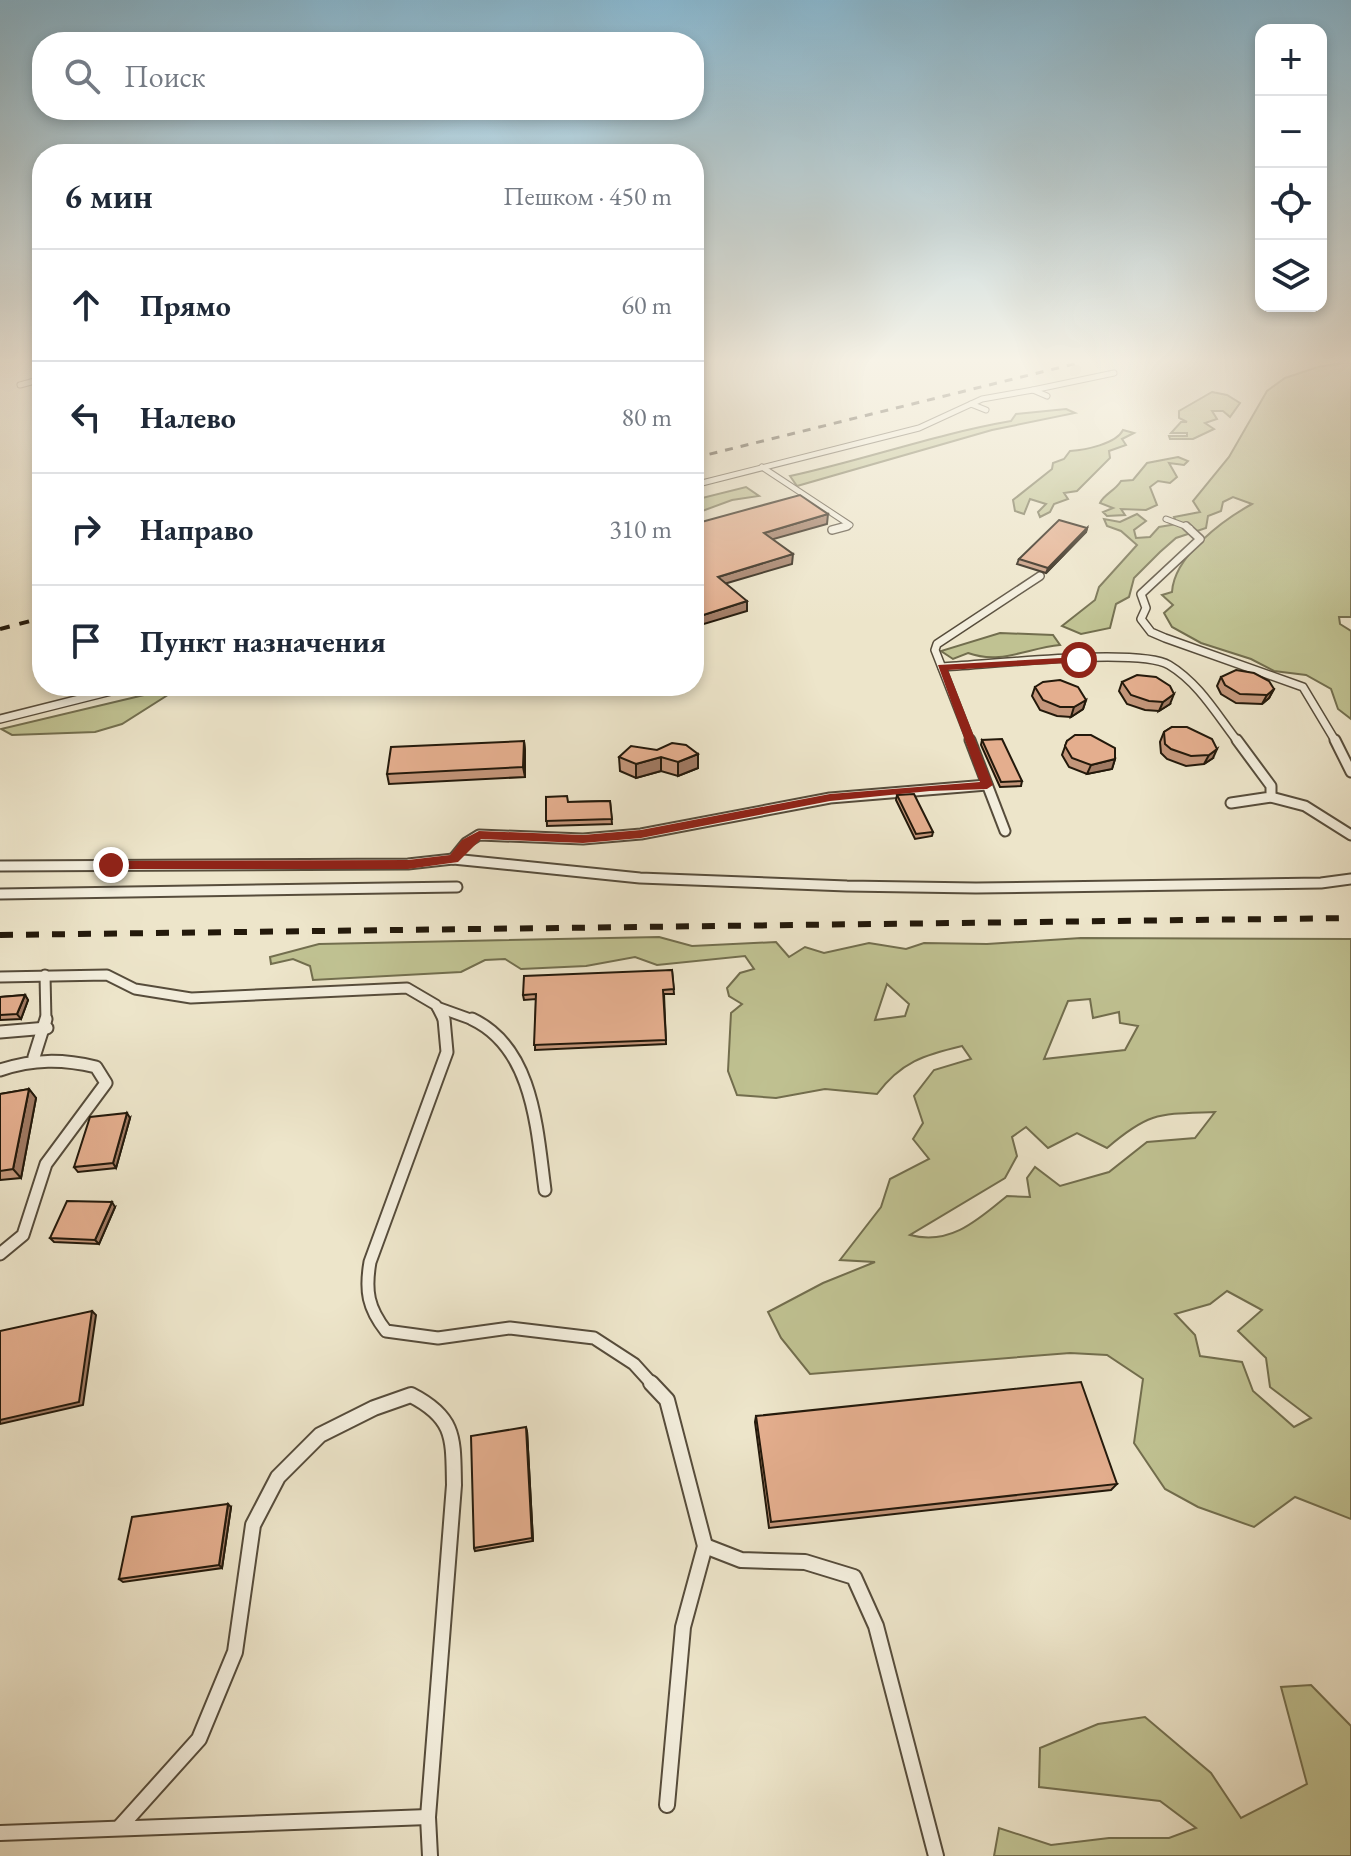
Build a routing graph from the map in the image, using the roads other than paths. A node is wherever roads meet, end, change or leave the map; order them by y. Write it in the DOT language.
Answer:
graph roads {
  1 [pos="836,449"];
  2 [pos="762,467"];
  3 [pos="704,482"];
  4 [pos="1166,519"];
  5 [pos="832,530"];
  6 [pos="1040,576"];
  7 [pos="942,667"];
  8 [pos="91,696"];
  9 [pos="0,719"];
  10 [pos="1351,772"];
  11 [pos="987,785"];
  12 [pos="1271,797"];
  13 [pos="1231,803"];
  14 [pos="1005,831"];
  15 [pos="1351,835"];
  16 [pos="453,859"];
  17 [pos="0,866"];
  18 [pos="1351,879"];
  19 [pos="457,887"];
  20 [pos="0,894"];
  21 [pos="45,975"];
  22 [pos="0,977"];
  23 [pos="437,1007"];
  24 [pos="47,1028"];
  25 [pos="0,1032"];
  26 [pos="34,1057"];
  27 [pos="0,1070"];
  28 [pos="545,1190"];
  29 [pos="0,1254"];
  30 [pos="705,1546"];
  31 [pos="667,1805"];
  32 [pos="428,1817"];
  33 [pos="119,1828"];
  34 [pos="0,1833"];
  35 [pos="430,1856"];
  36 [pos="936,1856"];
  1 -- 2 [label="lane"];
  2 -- 3 [label="lane"];
  2 -- 5 [label="lane"];
  4 -- 10 [label="lane"];
  6 -- 7 [label="lane"];
  7 -- 11 [label="lane"];
  7 -- 12 [label="lane"];
  8 -- 9 [label="lane"];
  11 -- 14 [label="lane"];
  11 -- 16 [label="lane"];
  12 -- 13 [label="lane"];
  12 -- 15 [label="lane"];
  16 -- 17 [label="lane"];
  16 -- 18 [label="lane"];
  19 -- 20 [label="lane"];
  21 -- 22 [label="lane"];
  21 -- 23 [label="lane"];
  21 -- 24 [label="lane"];
  23 -- 28 [label="lane"];
  23 -- 30 [label="lane"];
  24 -- 25 [label="lane"];
  24 -- 26 [label="lane"];
  26 -- 27 [label="lane"];
  26 -- 29 [label="lane"];
  30 -- 31 [label="lane"];
  30 -- 36 [label="lane"];
  32 -- 33 [label="lane"];
  32 -- 33 [label="lane"];
  32 -- 35 [label="lane"];
  33 -- 34 [label="lane"];
}
